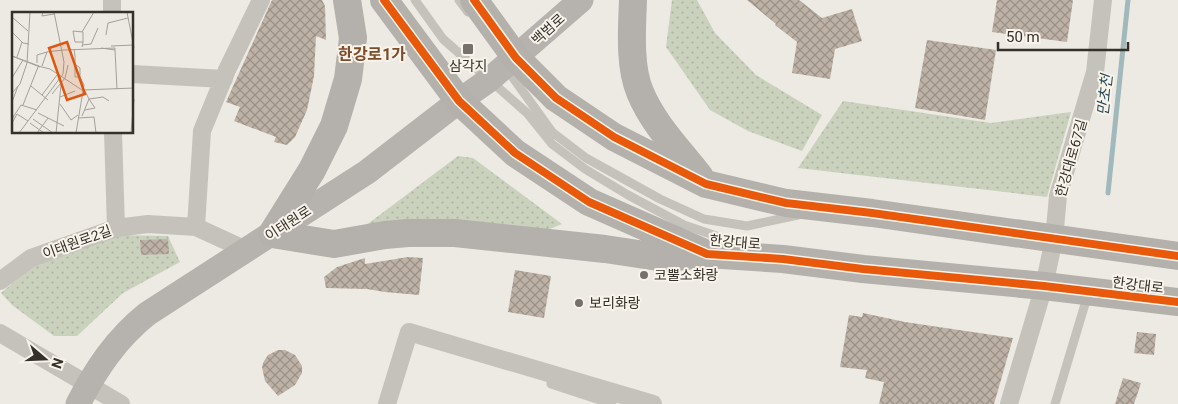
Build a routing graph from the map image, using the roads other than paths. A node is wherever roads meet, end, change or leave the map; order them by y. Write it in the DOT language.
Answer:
graph roads {
  1 [pos="261,0"];
  2 [pos="347,0"];
  3 [pos="384,0"];
  4 [pos="416,0"];
  5 [pos="459,0"];
  6 [pos="581,0"];
  7 [pos="633,0"];
  8 [pos="1103,0"];
  9 [pos="472,8"];
  10 [pos="503,66"];
  11 [pos="134,74"];
  12 [pos="224,79"];
  13 [pos="459,101"];
  14 [pos="113,134"];
  15 [pos="706,184"];
  16 [pos="827,208"];
  17 [pos="196,227"];
  18 [pos="116,228"];
  19 [pos="272,234"];
  20 [pos="1054,239"];
  21 [pos="246,250"];
  22 [pos="707,254"];
  23 [pos="1178,256"];
  24 [pos="783,259"];
  25 [pos="0,281"];
  26 [pos="1044,286"];
  27 [pos="1089,291"];
  28 [pos="1178,302"];
  29 [pos="0,333"];
  30 [pos="551,384"];
  31 [pos="83,394"];
  32 [pos="121,404"];
  33 [pos="387,404"];
  34 [pos="612,404"];
  35 [pos="653,404"];
  36 [pos="1009,404"];
  37 [pos="1054,404"];
  1 -- 12 [label="street"];
  2 -- 19 [label="main road"];
  3 -- 13 [label="main road, 한강대로"];
  4 -- 10 [label="lane"];
  5 -- 9 [label="lane"];
  6 -- 10 [label="main road, 백범로"];
  7 -- 15 [label="main road"];
  8 -- 20 [label="street, 한강대로67길"];
  9 -- 10 [label="main road"];
  10 -- 13 [label="main road, 이태원로"];
  10 -- 15 [label="main road"];
  10 -- 16 [label="lane"];
  10 -- 24 [label="lane"];
  11 -- 12 [label="street"];
  12 -- 17 [label="street"];
  13 -- 19 [label="main road, 이태원로"];
  13 -- 22 [label="main road, 한강대로"];
  14 -- 18 [label="street"];
  15 -- 16 [label="main road"];
  16 -- 20 [label="main road"];
  17 -- 18 [label="street, 이태원로2길"];
  17 -- 21 [label="street, 이태원로2길"];
  18 -- 25 [label="street, 이태원로2길"];
  19 -- 21 [label="main road, 이태원로"];
  19 -- 22 [label="main road"];
  20 -- 23 [label="main road"];
  20 -- 26 [label="street, 한강대로67길"];
  21 -- 31 [label="main road, 이태원로"];
  22 -- 24 [label="main road, 한강대로"];
  24 -- 26 [label="main road, 한강대로"];
  26 -- 27 [label="main road, 한강대로"];
  26 -- 36 [label="street, 한강대로67길"];
  27 -- 28 [label="main road, 한강대로"];
  27 -- 37 [label="lane"];
  29 -- 31 [label="street"];
  30 -- 34 [label="lane"];
  31 -- 32 [label="street"];
  33 -- 35 [label="street"];
}
